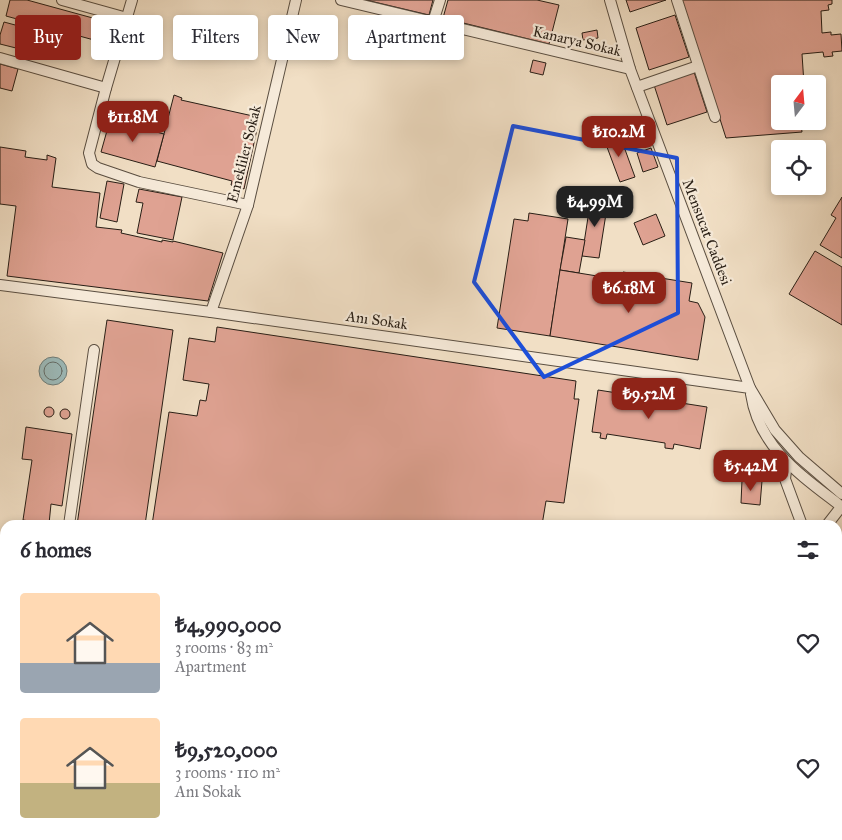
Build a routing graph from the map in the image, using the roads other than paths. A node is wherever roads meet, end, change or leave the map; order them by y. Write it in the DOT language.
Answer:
graph roads {
  1 [pos="62,0"];
  2 [pos="132,0"];
  3 [pos="296,0"];
  4 [pos="341,0"];
  5 [pos="440,0"];
  6 [pos="610,0"];
  7 [pos="677,0"];
  8 [pos="116,15"];
  9 [pos="128,15"];
  10 [pos="404,15"];
  11 [pos="435,15"];
  12 [pos="464,29"];
  13 [pos="0,58"];
  14 [pos="114,60"];
  15 [pos="698,66"];
  16 [pos="630,69"];
  17 [pos="636,87"];
  18 [pos="106,88"];
  19 [pos="715,117"];
  20 [pos="248,205"];
  21 [pos="0,285"];
  22 [pos="211,312"];
  23 [pos="94,350"];
  24 [pos="750,388"];
  25 [pos="787,462"];
  26 [pos="842,494"];
  27 [pos="842,507"];
  28 [pos="70,520"];
  29 [pos="800,520"];
  30 [pos="832,520"];
  1 -- 8 [label="street"];
  2 -- 9 [label="street"];
  3 -- 20 [label="street, Emekliler Sokak"];
  4 -- 10 [label="street, Kanarya Sokak"];
  5 -- 11 [label="street"];
  6 -- 16 [label="street, Mensucat Caddesi"];
  7 -- 15 [label="street"];
  12 -- 16 [label="street, Kanarya Sokak"];
  13 -- 18 [label="street"];
  14 -- 18 [label="street"];
  15 -- 17 [label="street"];
  15 -- 19 [label="street"];
  16 -- 17 [label="street, Mensucat Caddesi"];
  17 -- 24 [label="street, Mensucat Caddesi"];
  18 -- 20 [label="street"];
  20 -- 22 [label="street, Emekliler Sokak"];
  21 -- 22 [label="street, Anı Sokak"];
  22 -- 24 [label="street, Anı Sokak"];
  23 -- 28 [label="street"];
  24 -- 25 [label="street, Mensucat Caddesi"];
  24 -- 26 [label="street, Mensucat Caddesi"];
  25 -- 27 [label="street, Mensucat Caddesi"];
  25 -- 29 [label="street"];
  27 -- 30 [label="street"];
}
